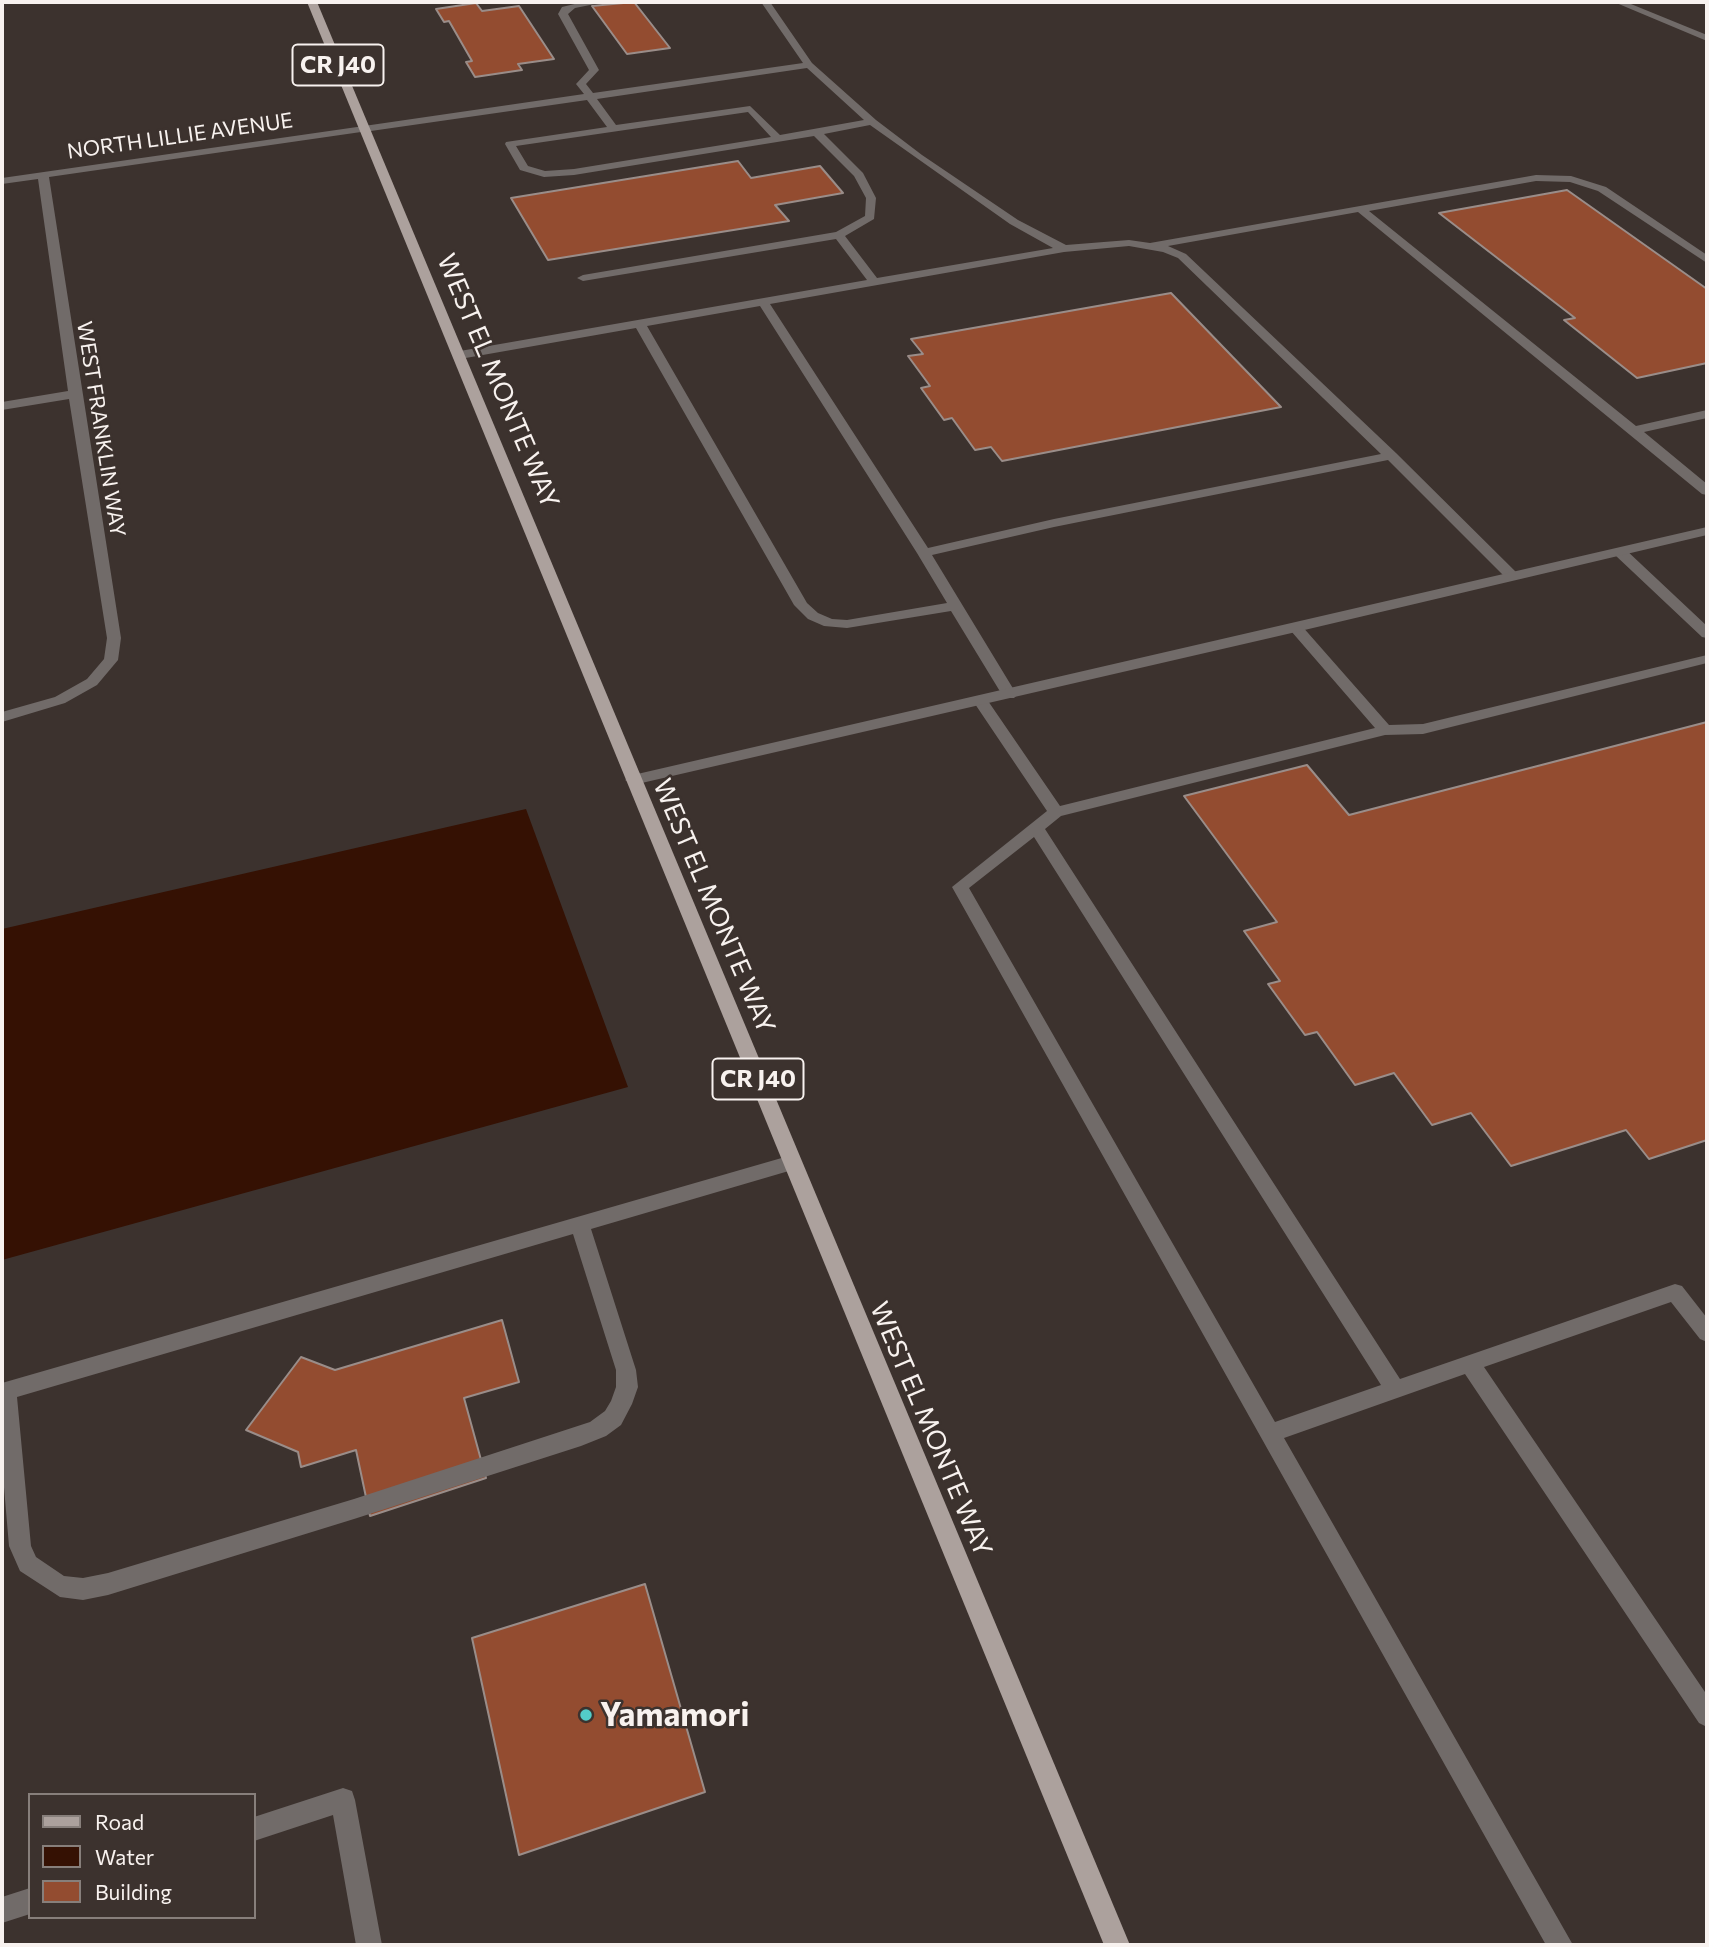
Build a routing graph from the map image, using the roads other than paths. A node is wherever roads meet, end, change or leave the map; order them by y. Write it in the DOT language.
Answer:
graph roads {
  1 [pos="312,2"];
  2 [pos="600,2"];
  3 [pos="766,2"];
  4 [pos="1619,2"];
  5 [pos="1707,38"];
  6 [pos="809,65"];
  7 [pos="592,97"];
  8 [pos="872,122"];
  9 [pos="612,128"];
  10 [pos="364,129"];
  11 [pos="816,132"];
  12 [pos="778,139"];
  13 [pos="44,175"];
  14 [pos="2,181"];
  15 [pos="1362,210"];
  16 [pos="839,235"];
  17 [pos="1151,246"];
  18 [pos="1064,249"];
  19 [pos="1707,260"];
  20 [pos="583,278"];
  21 [pos="875,283"];
  22 [pos="763,302"];
  23 [pos="640,324"];
  24 [pos="460,355"];
  25 [pos="75,394"];
  26 [pos="2,407"];
  27 [pos="1707,414"];
  28 [pos="1634,430"];
  29 [pos="1391,456"];
  30 [pos="1707,491"];
  31 [pos="1707,531"];
  32 [pos="1620,552"];
  33 [pos="923,553"];
  34 [pos="1512,576"];
  35 [pos="954,606"];
  36 [pos="1296,628"];
  37 [pos="1707,634"];
  38 [pos="1707,659"];
  39 [pos="1009,695"];
  40 [pos="981,701"];
  41 [pos="2,717"];
  42 [pos="1385,730"];
  43 [pos="634,780"];
  44 [pos="1056,812"];
  45 [pos="1036,827"];
  46 [pos="792,1163"];
  47 [pos="580,1225"];
  48 [pos="1707,1333"];
  49 [pos="1470,1364"];
  50 [pos="1396,1390"];
  51 [pos="1270,1433"];
  52 [pos="1707,1715"];
  53 [pos="256,1828"];
  54 [pos="28,1902"];
  55 [pos="2,1910"];
  56 [pos="369,1945"];
  57 [pos="1117,1945"];
  58 [pos="1560,1945"];
  1 -- 10 [label="main road, WEST EL MONTE WAY / CR J40"];
  2 -- 7 [label="street"];
  3 -- 6 [label="street"];
  4 -- 5 [label="street"];
  6 -- 7 [label="street, NORTH LILLIE AVENUE"];
  6 -- 8 [label="street"];
  7 -- 9 [label="street"];
  7 -- 10 [label="street, NORTH LILLIE AVENUE"];
  8 -- 11 [label="street"];
  8 -- 18 [label="street"];
  9 -- 12 [label="street"];
  9 -- 12 [label="street"];
  10 -- 13 [label="street, NORTH LILLIE AVENUE"];
  10 -- 24 [label="main road, WEST EL MONTE WAY / CR J40"];
  11 -- 12 [label="street"];
  11 -- 16 [label="street"];
  13 -- 14 [label="street, NORTH LILLIE AVENUE"];
  13 -- 25 [label="street, WEST FRANKLIN WAY"];
  15 -- 17 [label="street"];
  15 -- 19 [label="street"];
  15 -- 28 [label="street"];
  16 -- 20 [label="street"];
  16 -- 21 [label="street"];
  17 -- 18 [label="street"];
  17 -- 29 [label="street"];
  18 -- 21 [label="street"];
  21 -- 22 [label="street"];
  22 -- 23 [label="street"];
  22 -- 33 [label="street"];
  23 -- 24 [label="street"];
  23 -- 35 [label="street"];
  24 -- 43 [label="main road, WEST EL MONTE WAY / CR J40"];
  25 -- 26 [label="street"];
  25 -- 41 [label="street, WEST FRANKLIN WAY"];
  27 -- 28 [label="street"];
  28 -- 30 [label="street"];
  29 -- 33 [label="street"];
  29 -- 34 [label="street"];
  31 -- 32 [label="street"];
  32 -- 34 [label="street"];
  32 -- 37 [label="street"];
  33 -- 35 [label="street"];
  34 -- 36 [label="street"];
  35 -- 39 [label="street"];
  36 -- 39 [label="street"];
  36 -- 42 [label="street"];
  38 -- 42 [label="street"];
  39 -- 40 [label="street"];
  40 -- 43 [label="street"];
  40 -- 44 [label="street"];
  42 -- 44 [label="street"];
  43 -- 46 [label="main road, WEST EL MONTE WAY / CR J40"];
  44 -- 45 [label="street"];
  45 -- 50 [label="street"];
  45 -- 51 [label="street"];
  46 -- 47 [label="street"];
  46 -- 57 [label="main road, WEST EL MONTE WAY / CR J40"];
  47 -- 47 [label="street"];
  48 -- 49 [label="street"];
  49 -- 50 [label="street"];
  49 -- 52 [label="street"];
  50 -- 51 [label="street"];
  51 -- 58 [label="street"];
  53 -- 56 [label="street"];
  54 -- 55 [label="street"];
}
